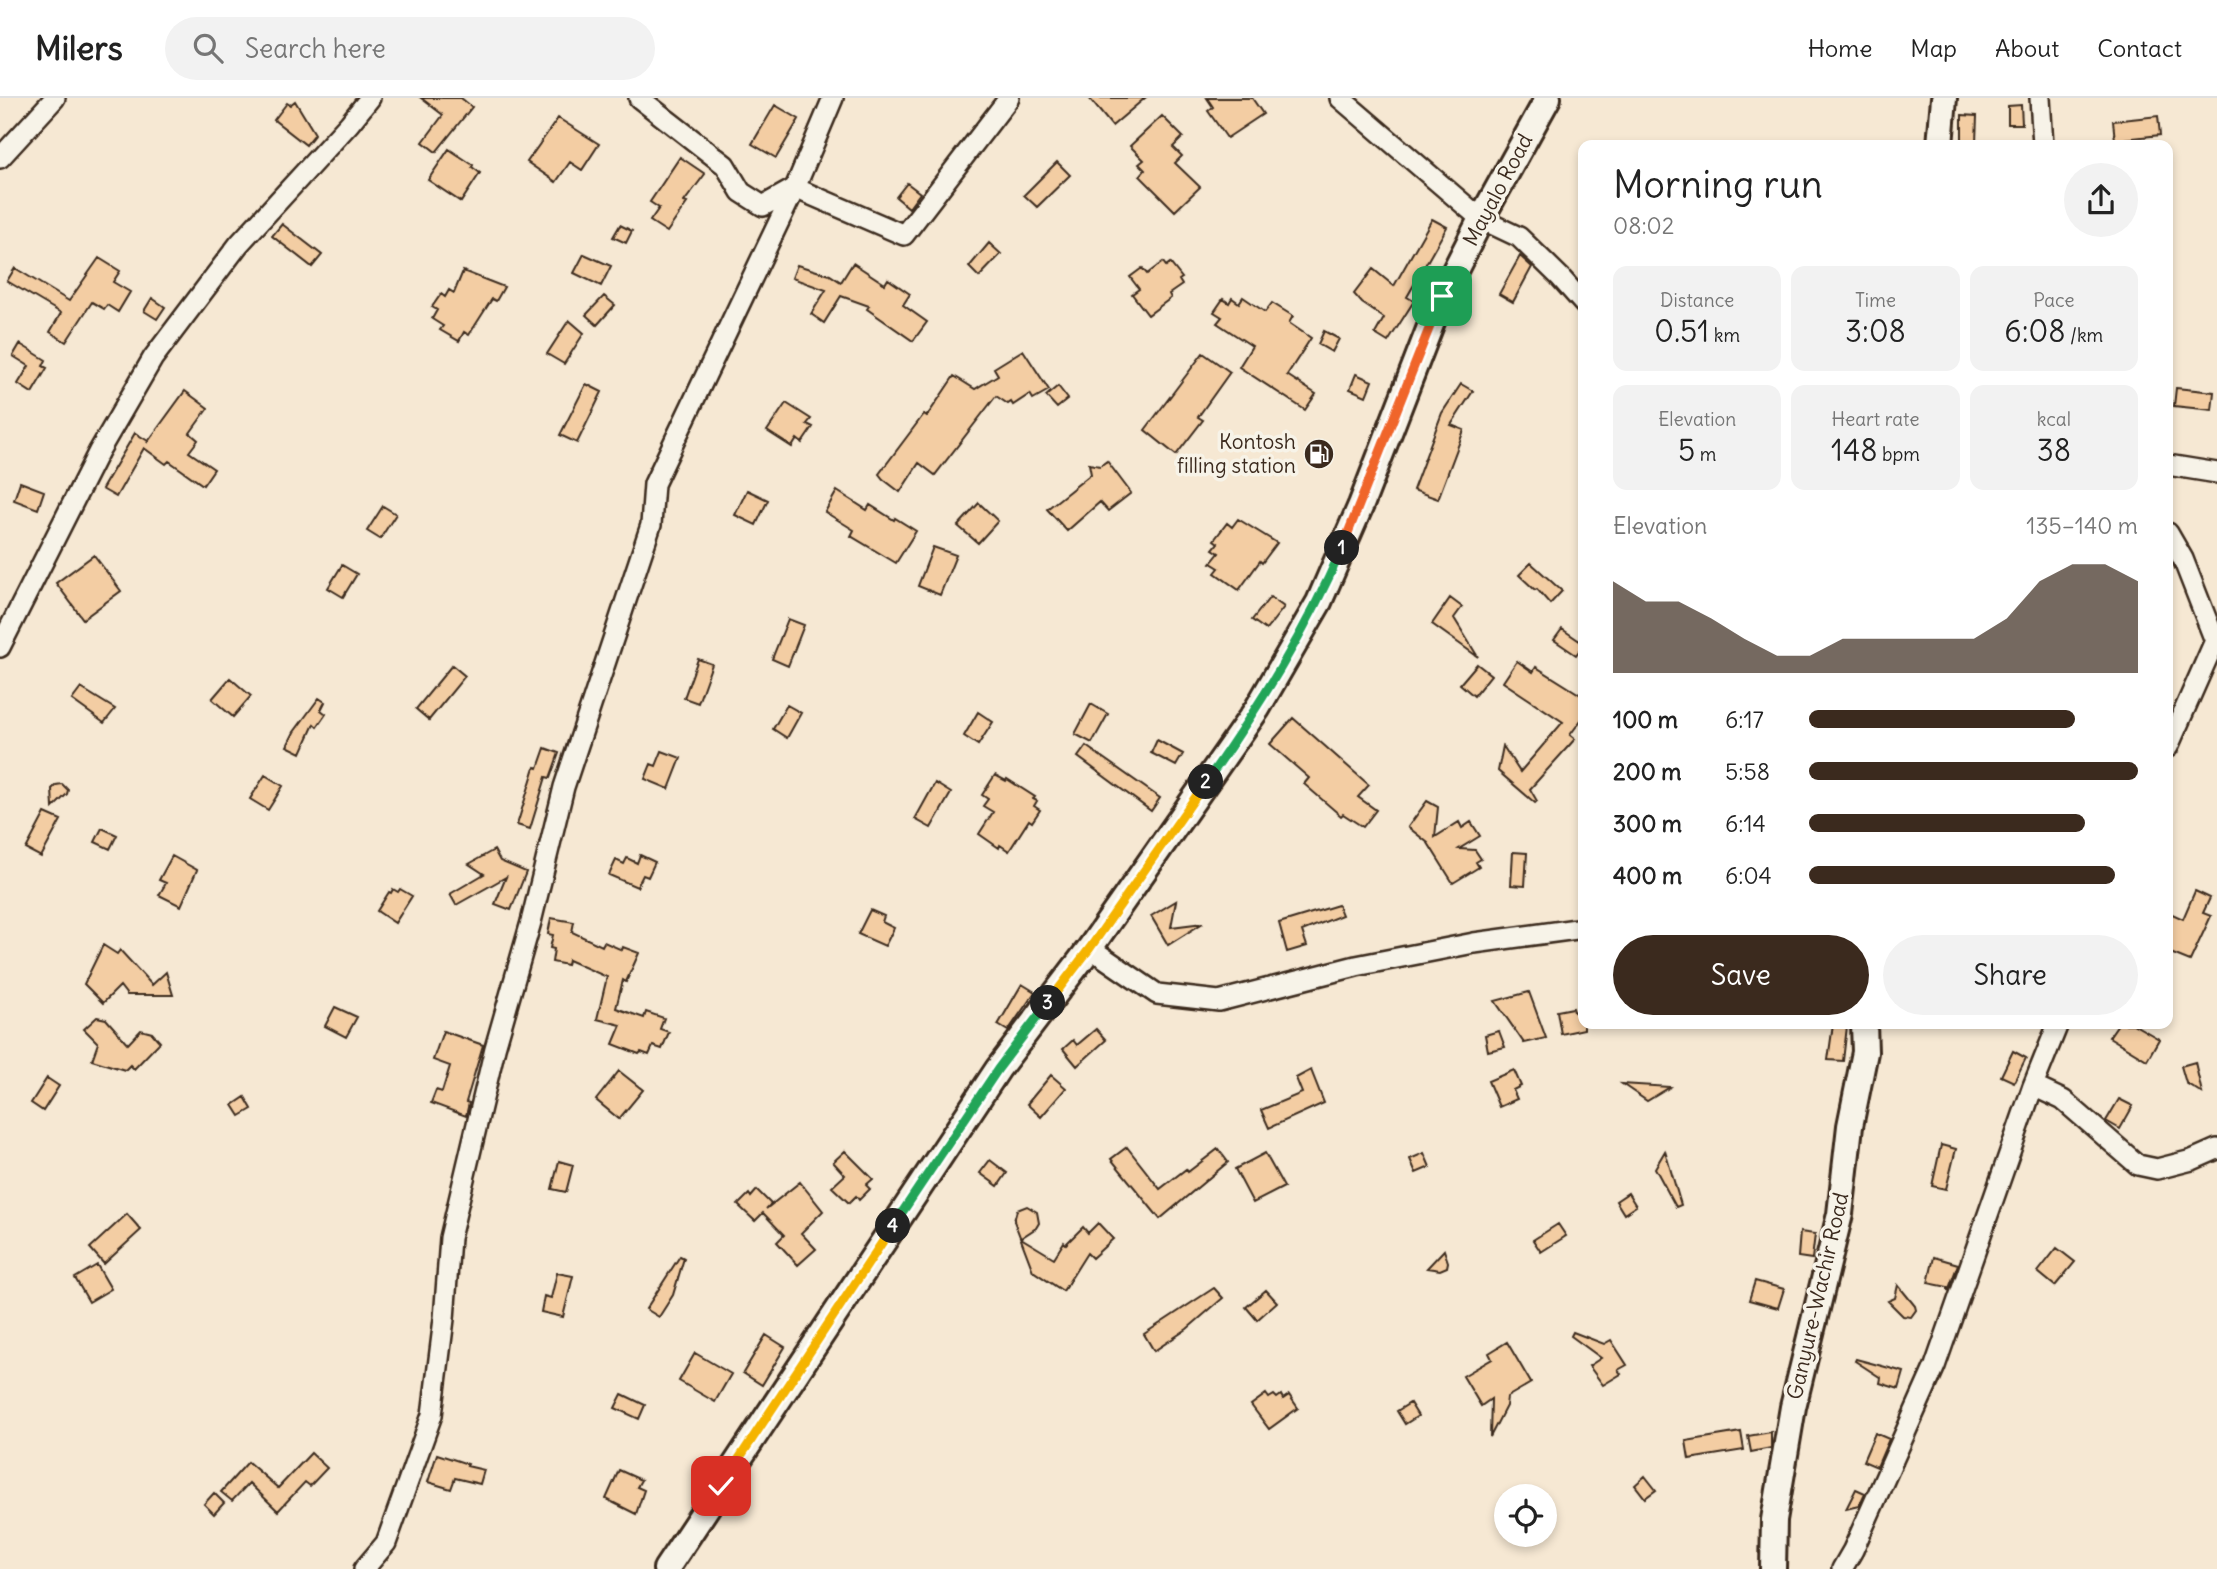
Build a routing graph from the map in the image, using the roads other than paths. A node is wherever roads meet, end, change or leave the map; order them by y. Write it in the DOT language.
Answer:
graph roads {
  1 [pos="55,98"];
  2 [pos="369,98"];
  3 [pos="639,98"];
  4 [pos="833,98"];
  5 [pos="1009,98"];
  6 [pos="1340,98"];
  7 [pos="1548,98"];
  8 [pos="1944,98"];
  9 [pos="2040,98"];
  10 [pos="1940,140"];
  11 [pos="2043,140"];
  12 [pos="0,158"];
  13 [pos="794,188"];
  14 [pos="1481,219"];
  15 [pos="1578,297"];
  16 [pos="2173,466"];
  17 [pos="2217,473"];
  18 [pos="2173,542"];
  19 [pos="2216,641"];
  20 [pos="0,647"];
  21 [pos="2173,736"];
  22 [pos="1578,929"];
  23 [pos="1090,948"];
  24 [pos="1864,1029"];
  25 [pos="2056,1029"];
  26 [pos="2033,1086"];
  27 [pos="2217,1149"];
  28 [pos="363,1569"];
  29 [pos="666,1569"];
  30 [pos="1773,1569"];
  31 [pos="1842,1569"];
  1 -- 12 [label="street"];
  2 -- 20 [label="street"];
  3 -- 13 [label="street"];
  4 -- 13 [label="street"];
  5 -- 13 [label="street"];
  6 -- 14 [label="street"];
  7 -- 14 [label="street, Mayalo Road"];
  8 -- 10 [label="street"];
  9 -- 11 [label="street"];
  13 -- 28 [label="street"];
  14 -- 15 [label="street"];
  14 -- 23 [label="street, Mayalo Road"];
  16 -- 17 [label="street"];
  18 -- 19 [label="street"];
  19 -- 21 [label="street"];
  22 -- 23 [label="street"];
  23 -- 29 [label="street, Mayalo Road"];
  24 -- 30 [label="street, Ganyure-Wachir Road"];
  25 -- 26 [label="street"];
  26 -- 27 [label="street"];
  26 -- 31 [label="street"];
}
